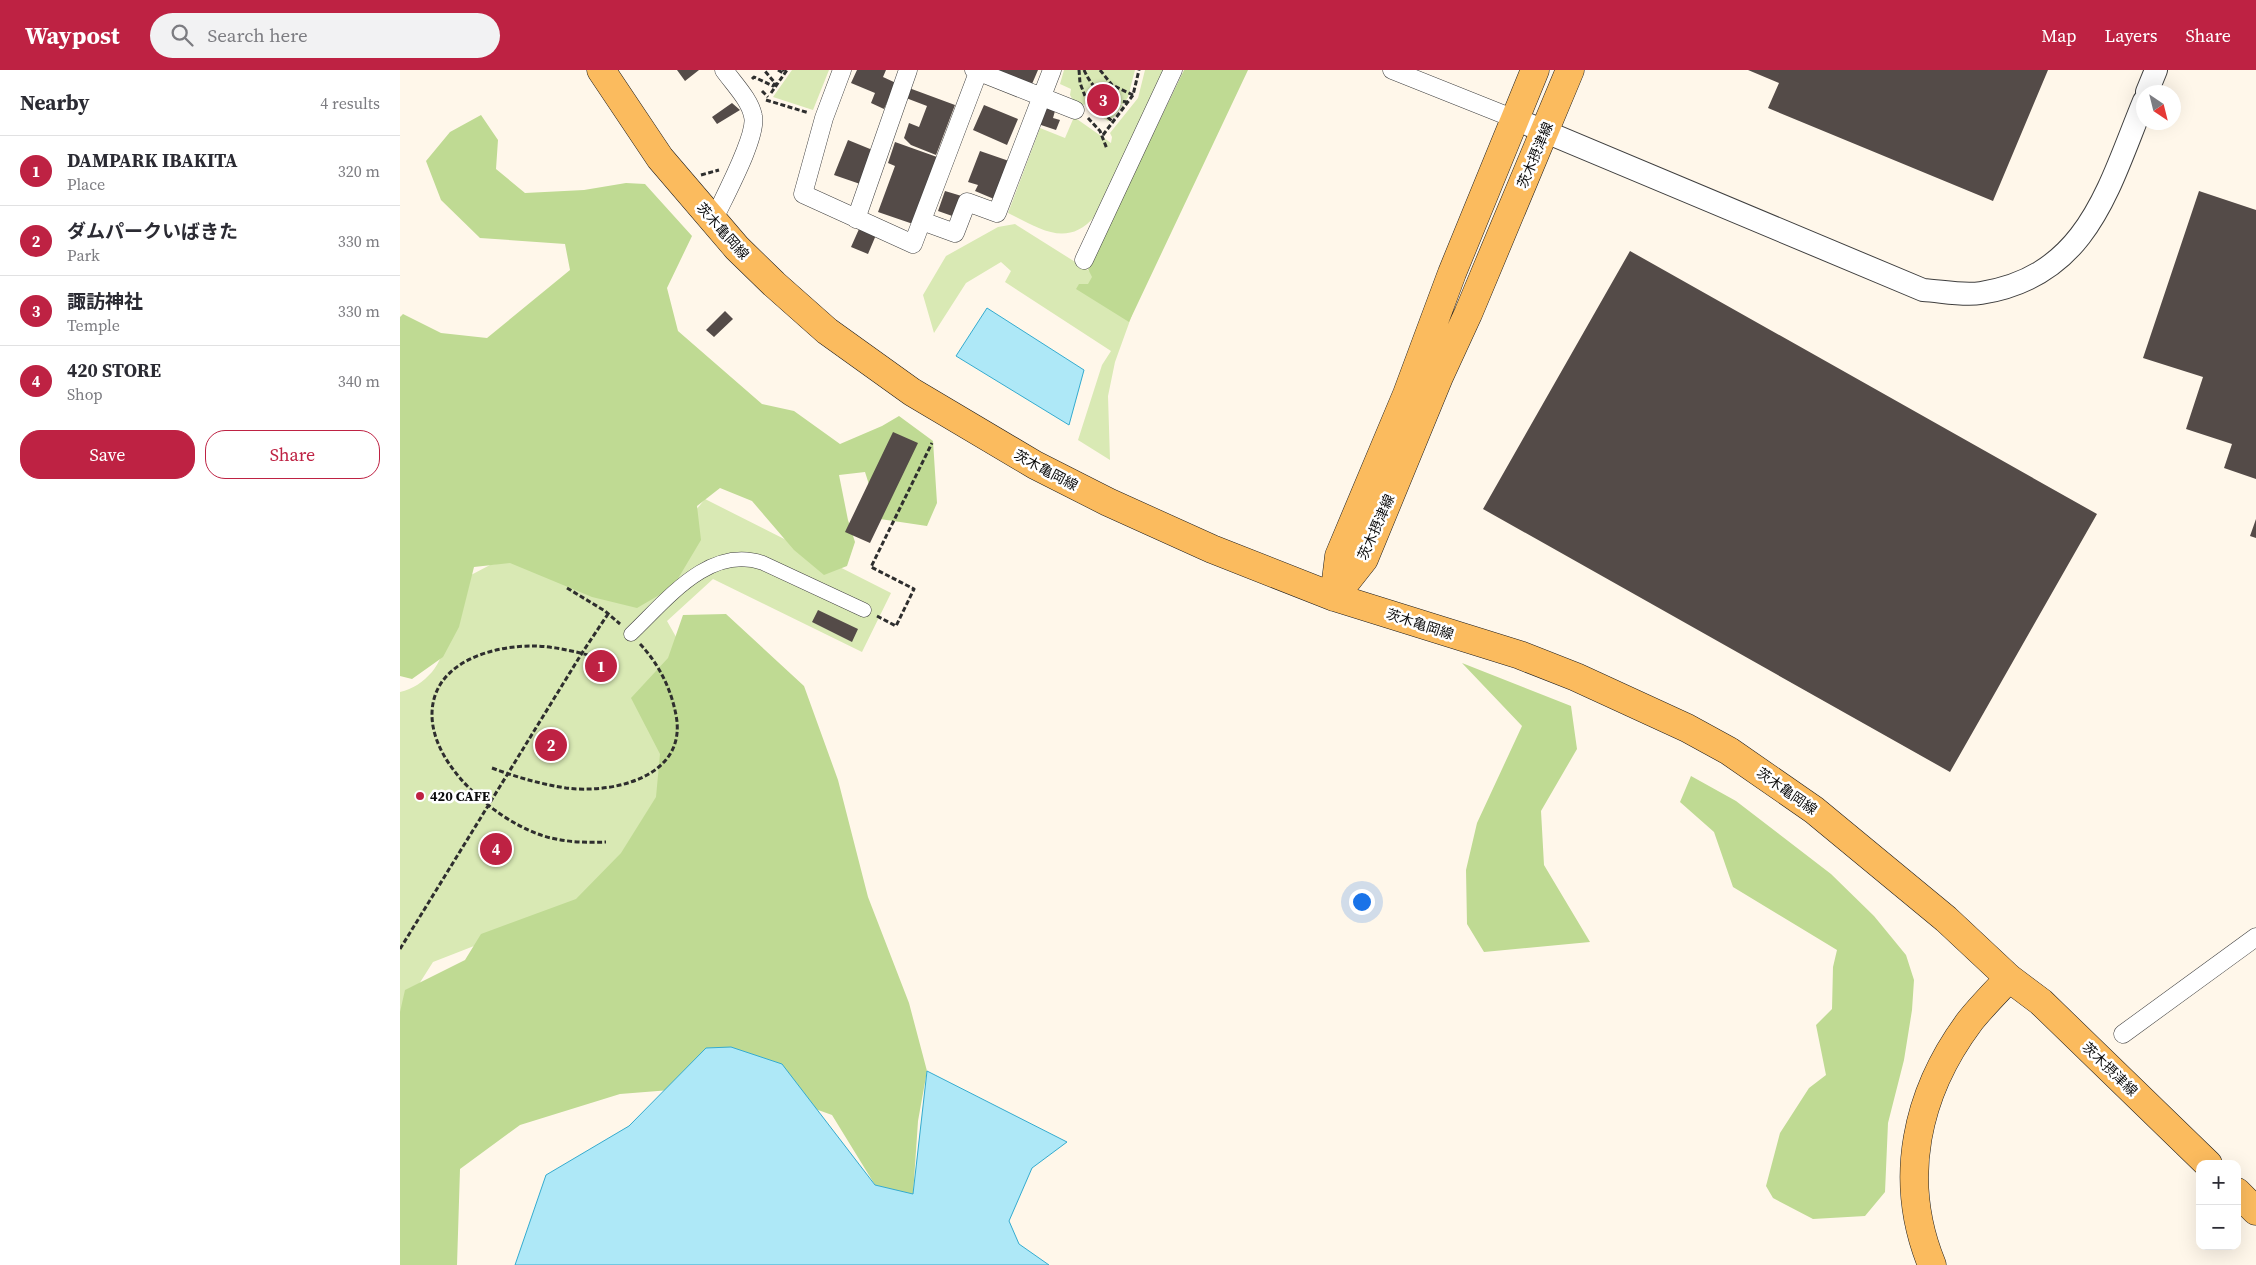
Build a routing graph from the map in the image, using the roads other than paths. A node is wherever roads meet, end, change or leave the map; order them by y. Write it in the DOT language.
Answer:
graph roads {
  1 [pos="601,70"];
  2 [pos="724,70"];
  3 [pos="842,70"];
  4 [pos="908,70"];
  5 [pos="1052,70"];
  6 [pos="1173,70"];
  7 [pos="1392,70"];
  8 [pos="1535,70"];
  9 [pos="1570,70"];
  10 [pos="2156,70"];
  11 [pos="977,71"];
  12 [pos="2150,85"];
  13 [pos="1041,97"];
  14 [pos="1075,110"];
  15 [pos="1515,119"];
  16 [pos="2136,120"];
  17 [pos="1545,132"];
  18 [pos="856,218"];
  19 [pos="713,221"];
  20 [pos="922,221"];
  21 [pos="1091,254"];
  22 [pos="1334,596"];
  23 [pos="864,610"];
  24 [pos="631,634"];
  25 [pos="2256,938"];
  26 [pos="2009,978"];
  27 [pos="2123,1034"];
  28 [pos="2204,1160"];
  29 [pos="2241,1196"];
  30 [pos="2256,1211"];
  31 [pos="1932,1265"];
  1 -- 19 [label="main road, 茨木亀岡線"];
  2 -- 19 [label="street"];
  3 -- 18 [label="street"];
  4 -- 18 [label="street"];
  5 -- 13 [label="street"];
  6 -- 21 [label="street"];
  7 -- 15 [label="street"];
  8 -- 15 [label="main road, 茨木摂津線"];
  9 -- 17 [label="main road, 茨木摂津線"];
  10 -- 12 [label="street"];
  11 -- 13 [label="street"];
  11 -- 20 [label="street"];
  13 -- 14 [label="street"];
  13 -- 20 [label="street"];
  15 -- 17 [label="street"];
  15 -- 22 [label="main road, 茨木摂津線"];
  16 -- 17 [label="street"];
  17 -- 22 [label="main road, 茨木摂津線"];
  18 -- 20 [label="street"];
  19 -- 22 [label="main road, 茨木亀岡線"];
  22 -- 26 [label="main road, 茨木亀岡線"];
  23 -- 24 [label="street"];
  25 -- 27 [label="street"];
  26 -- 28 [label="main road, 茨木摂津線"];
  26 -- 31 [label="main road"];
  29 -- 30 [label="main road"];
}
